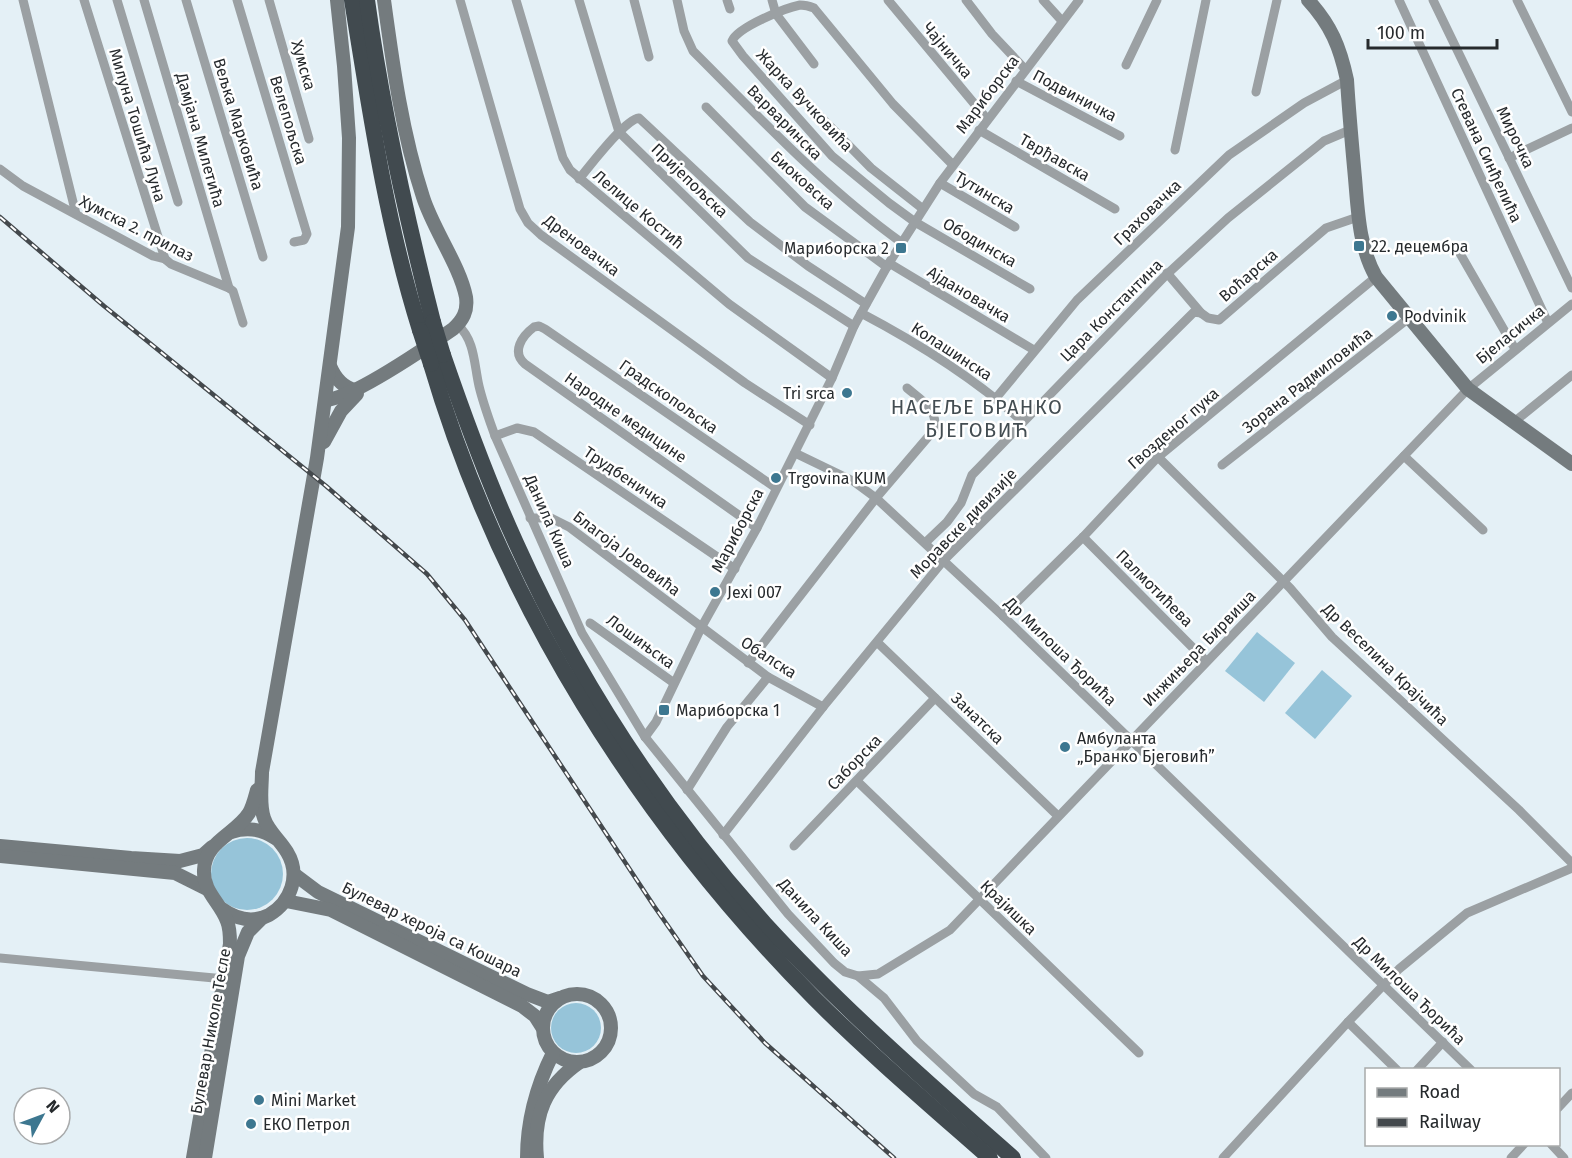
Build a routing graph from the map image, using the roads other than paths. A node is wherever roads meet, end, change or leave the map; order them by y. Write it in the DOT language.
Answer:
graph roads {
  1 [pos="23,0"];
  2 [pos="84,0"];
  3 [pos="117,0"];
  4 [pos="144,0"];
  5 [pos="186,0"];
  6 [pos="237,0"];
  7 [pos="269,0"];
  8 [pos="336,0"];
  9 [pos="352,0"];
  10 [pos="367,0"];
  11 [pos="384,0"];
  12 [pos="460,0"];
  13 [pos="516,0"];
  14 [pos="579,0"];
  15 [pos="634,0"];
  16 [pos="677,0"];
  17 [pos="772,0"];
  18 [pos="888,0"];
  19 [pos="966,0"];
  20 [pos="1043,0"];
  21 [pos="1079,0"];
  22 [pos="1157,0"];
  23 [pos="1206,0"];
  24 [pos="1277,0"];
  25 [pos="1308,0"];
  26 [pos="1399,0"];
  27 [pos="1433,0"];
  28 [pos="1517,0"];
  29 [pos="776,14"];
  30 [pos="1062,21"];
  31 [pos="649,57"];
  32 [pos="814,64"];
  33 [pos="1126,65"];
  34 [pos="1025,69"];
  35 [pos="1347,80"];
  36 [pos="1016,81"];
  37 [pos="1256,92"];
  38 [pos="808,104"];
  39 [pos="706,107"];
  40 [pos="1572,112"];
  41 [pos="987,119"];
  42 [pos="1572,128"];
  43 [pos="979,130"];
  44 [pos="1350,130"];
  45 [pos="619,132"];
  46 [pos="1119,136"];
  47 [pos="309,139"];
  48 [pos="1175,150"];
  49 [pos="1509,158"];
  50 [pos="954,165"];
  51 [pos="0,169"];
  52 [pos="579,179"];
  53 [pos="940,183"];
  54 [pos="178,202"];
  55 [pos="923,209"];
  56 [pos="1116,210"];
  57 [pos="76,214"];
  58 [pos="1358,217"];
  59 [pos="915,222"];
  60 [pos="1015,228"];
  61 [pos="294,242"];
  62 [pos="902,243"];
  63 [pos="1458,250"];
  64 [pos="263,257"];
  65 [pos="165,259"];
  66 [pos="888,265"];
  67 [pos="1167,273"];
  68 [pos="1376,277"];
  69 [pos="229,288"];
  70 [pos="1572,288"];
  71 [pos="1030,289"];
  72 [pos="866,304"];
  73 [pos="1572,304"];
  74 [pos="861,313"];
  75 [pos="1201,313"];
  76 [pos="1409,318"];
  77 [pos="243,323"];
  78 [pos="1548,323"];
  79 [pos="458,325"];
  80 [pos="427,326"];
  81 [pos="854,326"];
  82 [pos="545,329"];
  83 [pos="1515,349"];
  84 [pos="1034,350"];
  85 [pos="330,366"];
  86 [pos="1572,375"];
  87 [pos="832,378"];
  88 [pos="371,381"];
  89 [pos="907,388"];
  90 [pos="1468,389"];
  91 [pos="355,390"];
  92 [pos="996,398"];
  93 [pos="326,400"];
  94 [pos="1022,421"];
  95 [pos="1514,422"];
  96 [pos="810,424"];
  97 [pos="495,436"];
  98 [pos="795,453"];
  99 [pos="1404,456"];
  100 [pos="1158,457"];
  101 [pos="318,458"];
  102 [pos="1572,464"];
  103 [pos="1222,465"];
  104 [pos="776,488"];
  105 [pos="876,498"];
  106 [pos="530,518"];
  107 [pos="757,528"];
  108 [pos="1483,530"];
  109 [pos="1083,537"];
  110 [pos="925,543"];
  111 [pos="944,560"];
  112 [pos="735,569"];
  113 [pos="1284,582"];
  114 [pos="1003,616"];
  115 [pos="590,623"];
  116 [pos="701,628"];
  117 [pos="877,642"];
  118 [pos="1206,661"];
  119 [pos="748,663"];
  120 [pos="768,677"];
  121 [pos="674,683"];
  122 [pos="935,698"];
  123 [pos="824,707"];
  124 [pos="645,737"];
  125 [pos="1132,741"];
  126 [pos="262,772"];
  127 [pos="857,782"];
  128 [pos="687,790"];
  129 [pos="1058,816"];
  130 [pos="229,833"];
  131 [pos="723,835"];
  132 [pos="279,841"];
  133 [pos="0,846"];
  134 [pos="794,846"];
  135 [pos="213,847"];
  136 [pos="0,856"];
  137 [pos="1572,863"];
  138 [pos="1572,868"];
  139 [pos="294,873"];
  140 [pos="207,889"];
  141 [pos="980,900"];
  142 [pos="286,902"];
  143 [pos="222,909"];
  144 [pos="262,918"];
  145 [pos="0,958"];
  146 [pos="858,976"];
  147 [pos="225,979"];
  148 [pos="1384,985"];
  149 [pos="560,998"];
  150 [pos="1348,1022"];
  151 [pos="542,1027"];
  152 [pos="1443,1042"];
  153 [pos="874,1044"];
  154 [pos="553,1053"];
  155 [pos="1139,1053"];
  156 [pos="580,1062"];
  157 [pos="1395,1068"];
  158 [pos="1419,1068"];
  159 [pos="1469,1068"];
  160 [pos="1572,1094"];
  161 [pos="1560,1106"];
  162 [pos="1522,1146"];
  163 [pos="1553,1146"];
  164 [pos="194,1158"];
  165 [pos="205,1158"];
  166 [pos="527,1158"];
  167 [pos="537,1158"];
  168 [pos="990,1158"];
  169 [pos="1013,1158"];
  170 [pos="1046,1158"];
  171 [pos="1223,1158"];
  172 [pos="1511,1158"];
  173 [pos="1564,1158"];
  1 -- 57 [label="street"];
  2 -- 65 [label="street, Милуна Тошића Луна"];
  3 -- 54 [label="street"];
  4 -- 69 [label="street, Дамјана Милетића"];
  5 -- 64 [label="street, Вељка Марковића"];
  6 -- 61 [label="street, Велепољска"];
  7 -- 47 [label="street, Хумска"];
  8 -- 85 [label="main road"];
  9 -- 80 [label="highway"];
  10 -- 80 [label="highway"];
  11 -- 79 [label="main road"];
  12 -- 96 [label="street, Дреновачка"];
  13 -- 52 [label="street, Лелице Костић"];
  14 -- 45 [label="street, Пријепољска"];
  15 -- 31 [label="street"];
  16 -- 62 [label="street, Варваринска"];
  17 -- 29 [label="street"];
  18 -- 41 [label="street, Чајничка"];
  19 -- 34 [label="street"];
  20 -- 30 [label="street"];
  21 -- 30 [label="street, Мариборска"];
  22 -- 33 [label="street"];
  23 -- 48 [label="street"];
  24 -- 37 [label="street"];
  25 -- 35 [label="main road"];
  26 -- 78 [label="street, Стевана Синђелића"];
  27 -- 49 [label="street, Мирочка"];
  28 -- 40 [label="street"];
  29 -- 32 [label="street"];
  29 -- 50 [label="street"];
  29 -- 59 [label="street, Жарка Вучковића"];
  30 -- 34 [label="street, Мариборска"];
  34 -- 36 [label="street, Мариборска"];
  35 -- 44 [label="main road"];
  35 -- 84 [label="street, Граховачка"];
  36 -- 41 [label="street, Мариборска"];
  36 -- 46 [label="street, Подвиничка"];
  38 -- 55 [label="street"];
  39 -- 66 [label="street, Биоковска"];
  41 -- 43 [label="street, Мариборска"];
  42 -- 49 [label="street"];
  43 -- 50 [label="street, Мариборска"];
  43 -- 56 [label="street, Тврђавска"];
  44 -- 58 [label="main road"];
  44 -- 67 [label="street, Цара Константина"];
  45 -- 52 [label="street"];
  45 -- 72 [label="street"];
  45 -- 81 [label="street, Пријепољска"];
  49 -- 70 [label="street, Мирочка"];
  50 -- 53 [label="street, Мариборска"];
  51 -- 57 [label="street, Хумска 2. прилаз"];
  52 -- 87 [label="street, Лелице Костић"];
  53 -- 55 [label="street, Мариборска"];
  53 -- 60 [label="street, Тутинска"];
  55 -- 59 [label="street, Мариборска"];
  57 -- 65 [label="street, Хумска 2. прилаз"];
  58 -- 68 [label="main road"];
  58 -- 75 [label="street, Воћарска"];
  59 -- 62 [label="street, Мариборска"];
  59 -- 71 [label="street, Ободинска"];
  62 -- 66 [label="street, Мариборска"];
  63 -- 83 [label="street"];
  65 -- 69 [label="street, Хумска 2. прилаз"];
  66 -- 72 [label="street, Мариборска"];
  66 -- 84 [label="street, Ајдановачка"];
  67 -- 75 [label="street, Воћарска"];
  67 -- 94 [label="street, Цара Константина"];
  68 -- 76 [label="main road"];
  68 -- 100 [label="street, Гвозденог пука"];
  69 -- 77 [label="street"];
  72 -- 74 [label="street, Мариборска"];
  73 -- 78 [label="street, Бјеласичка"];
  74 -- 81 [label="street, Мариборска"];
  74 -- 92 [label="street, Колашинска"];
  75 -- 111 [label="street, Моравске дивизије"];
  76 -- 90 [label="main road"];
  76 -- 103 [label="street, Зорана Радмиловића"];
  78 -- 83 [label="street, Бјеласичка"];
  79 -- 88 [label="main road"];
  79 -- 97 [label="street, Данила Киша"];
  80 -- 153 [label="highway, bridge"];
  81 -- 87 [label="street, Мариборска"];
  82 -- 104 [label="street, Градскопољска"];
  82 -- 107 [label="street, Народне медицине"];
  83 -- 90 [label="street, Бјеласичка"];
  84 -- 92 [label="street, Граховачка"];
  85 -- 91 [label="main road"];
  85 -- 93 [label="main road"];
  86 -- 95 [label="street"];
  87 -- 96 [label="street, Мариборска"];
  88 -- 91 [label="main road"];
  88 -- 101 [label="main road"];
  89 -- 105 [label="street"];
  90 -- 95 [label="main road"];
  90 -- 99 [label="street, Инжињера Бирвиша"];
  91 -- 93 [label="main road"];
  92 -- 94 [label="street, Колашинска"];
  93 -- 101 [label="main road"];
  94 -- 110 [label="street, Цара Константина"];
  95 -- 102 [label="main road"];
  96 -- 98 [label="street, Мариборска"];
  97 -- 106 [label="street, Данила Киша"];
  97 -- 112 [label="street, Трудбеничка"];
  98 -- 104 [label="street, Мариборска"];
  98 -- 105 [label="street, Др Милоша Ђорића"];
  99 -- 108 [label="street"];
  99 -- 113 [label="street, Инжињера Бирвиша"];
  100 -- 109 [label="street, Гвозденог пука"];
  100 -- 113 [label="street, Др Веселина Крајчића"];
  101 -- 126 [label="main road"];
  104 -- 107 [label="street, Мариборска"];
  105 -- 110 [label="street, Др Милоша Ђорића"];
  105 -- 119 [label="street"];
  106 -- 116 [label="street, Благоја Јововића"];
  106 -- 124 [label="street, Данила Киша"];
  107 -- 112 [label="street, Мариборска"];
  109 -- 114 [label="street, Гвозденог пука"];
  109 -- 118 [label="street, Палмотићева"];
  110 -- 111 [label="street, Др Милоша Ђорића"];
  111 -- 114 [label="street, Др Милоша Ђорића"];
  111 -- 117 [label="street, Моравске дивизије"];
  112 -- 116 [label="street, Мариборска"];
  113 -- 118 [label="street, Инжињера Бирвиша"];
  113 -- 137 [label="street, Др Веселина Крајчића"];
  114 -- 125 [label="street, Др Милоша Ђорића"];
  115 -- 121 [label="street, Лошињска"];
  116 -- 119 [label="street, Обалска"];
  116 -- 121 [label="street, Мариборска"];
  117 -- 122 [label="street, Занатска"];
  117 -- 123 [label="street, Моравске дивизије"];
  118 -- 125 [label="street, Инжињера Бирвиша"];
  119 -- 120 [label="street, Обалска"];
  120 -- 123 [label="street, Обалска"];
  120 -- 128 [label="street"];
  121 -- 124 [label="street, Мариборска"];
  122 -- 127 [label="street, Саборска"];
  122 -- 129 [label="street, Занатска"];
  123 -- 131 [label="street, Моравске дивизије"];
  124 -- 128 [label="street, Данила Киша"];
  125 -- 129 [label="street, Инжињера Бирвиша"];
  125 -- 148 [label="street, Др Милоша Ђорића"];
  126 -- 130 [label="main road"];
  126 -- 132 [label="main road"];
  127 -- 134 [label="street, Саборска"];
  127 -- 141 [label="street, Крајишка"];
  128 -- 131 [label="street, Данила Киша"];
  129 -- 141 [label="street, Инжињера Бирвиша"];
  130 -- 132 [label="main road"];
  130 -- 135 [label="main road"];
  131 -- 146 [label="street, Данила Киша"];
  132 -- 139 [label="main road"];
  133 -- 135 [label="main road"];
  135 -- 140 [label="main road"];
  136 -- 140 [label="main road"];
  138 -- 148 [label="street"];
  139 -- 142 [label="main road"];
  139 -- 149 [label="main road, Булевар хероја са Кошара"];
  140 -- 143 [label="main road"];
  141 -- 146 [label="street, Инжињера Бирвиша"];
  141 -- 155 [label="street, Крајишка"];
  142 -- 144 [label="main road"];
  142 -- 151 [label="main road, Булевар хероја са Кошара"];
  143 -- 144 [label="main road"];
  143 -- 147 [label="main road, Булевар Николе Тесле"];
  144 -- 165 [label="main road, Булевар Николе Тесле"];
  145 -- 147 [label="street"];
  146 -- 170 [label="street, Данила Киша"];
  147 -- 164 [label="main road, Булевар Николе Тесле"];
  148 -- 150 [label="street"];
  148 -- 152 [label="street, Др Милоша Ђорића"];
  149 -- 151 [label="main road"];
  149 -- 156 [label="main road"];
  150 -- 157 [label="street"];
  150 -- 171 [label="street"];
  151 -- 154 [label="main road"];
  152 -- 158 [label="street"];
  152 -- 159 [label="street, Др Милоша Ђорића"];
  153 -- 168 [label="highway"];
  153 -- 169 [label="highway"];
  154 -- 156 [label="main road"];
  154 -- 166 [label="main road"];
  156 -- 167 [label="main road"];
  160 -- 161 [label="street"];
  162 -- 172 [label="street"];
  163 -- 173 [label="street"];
}
